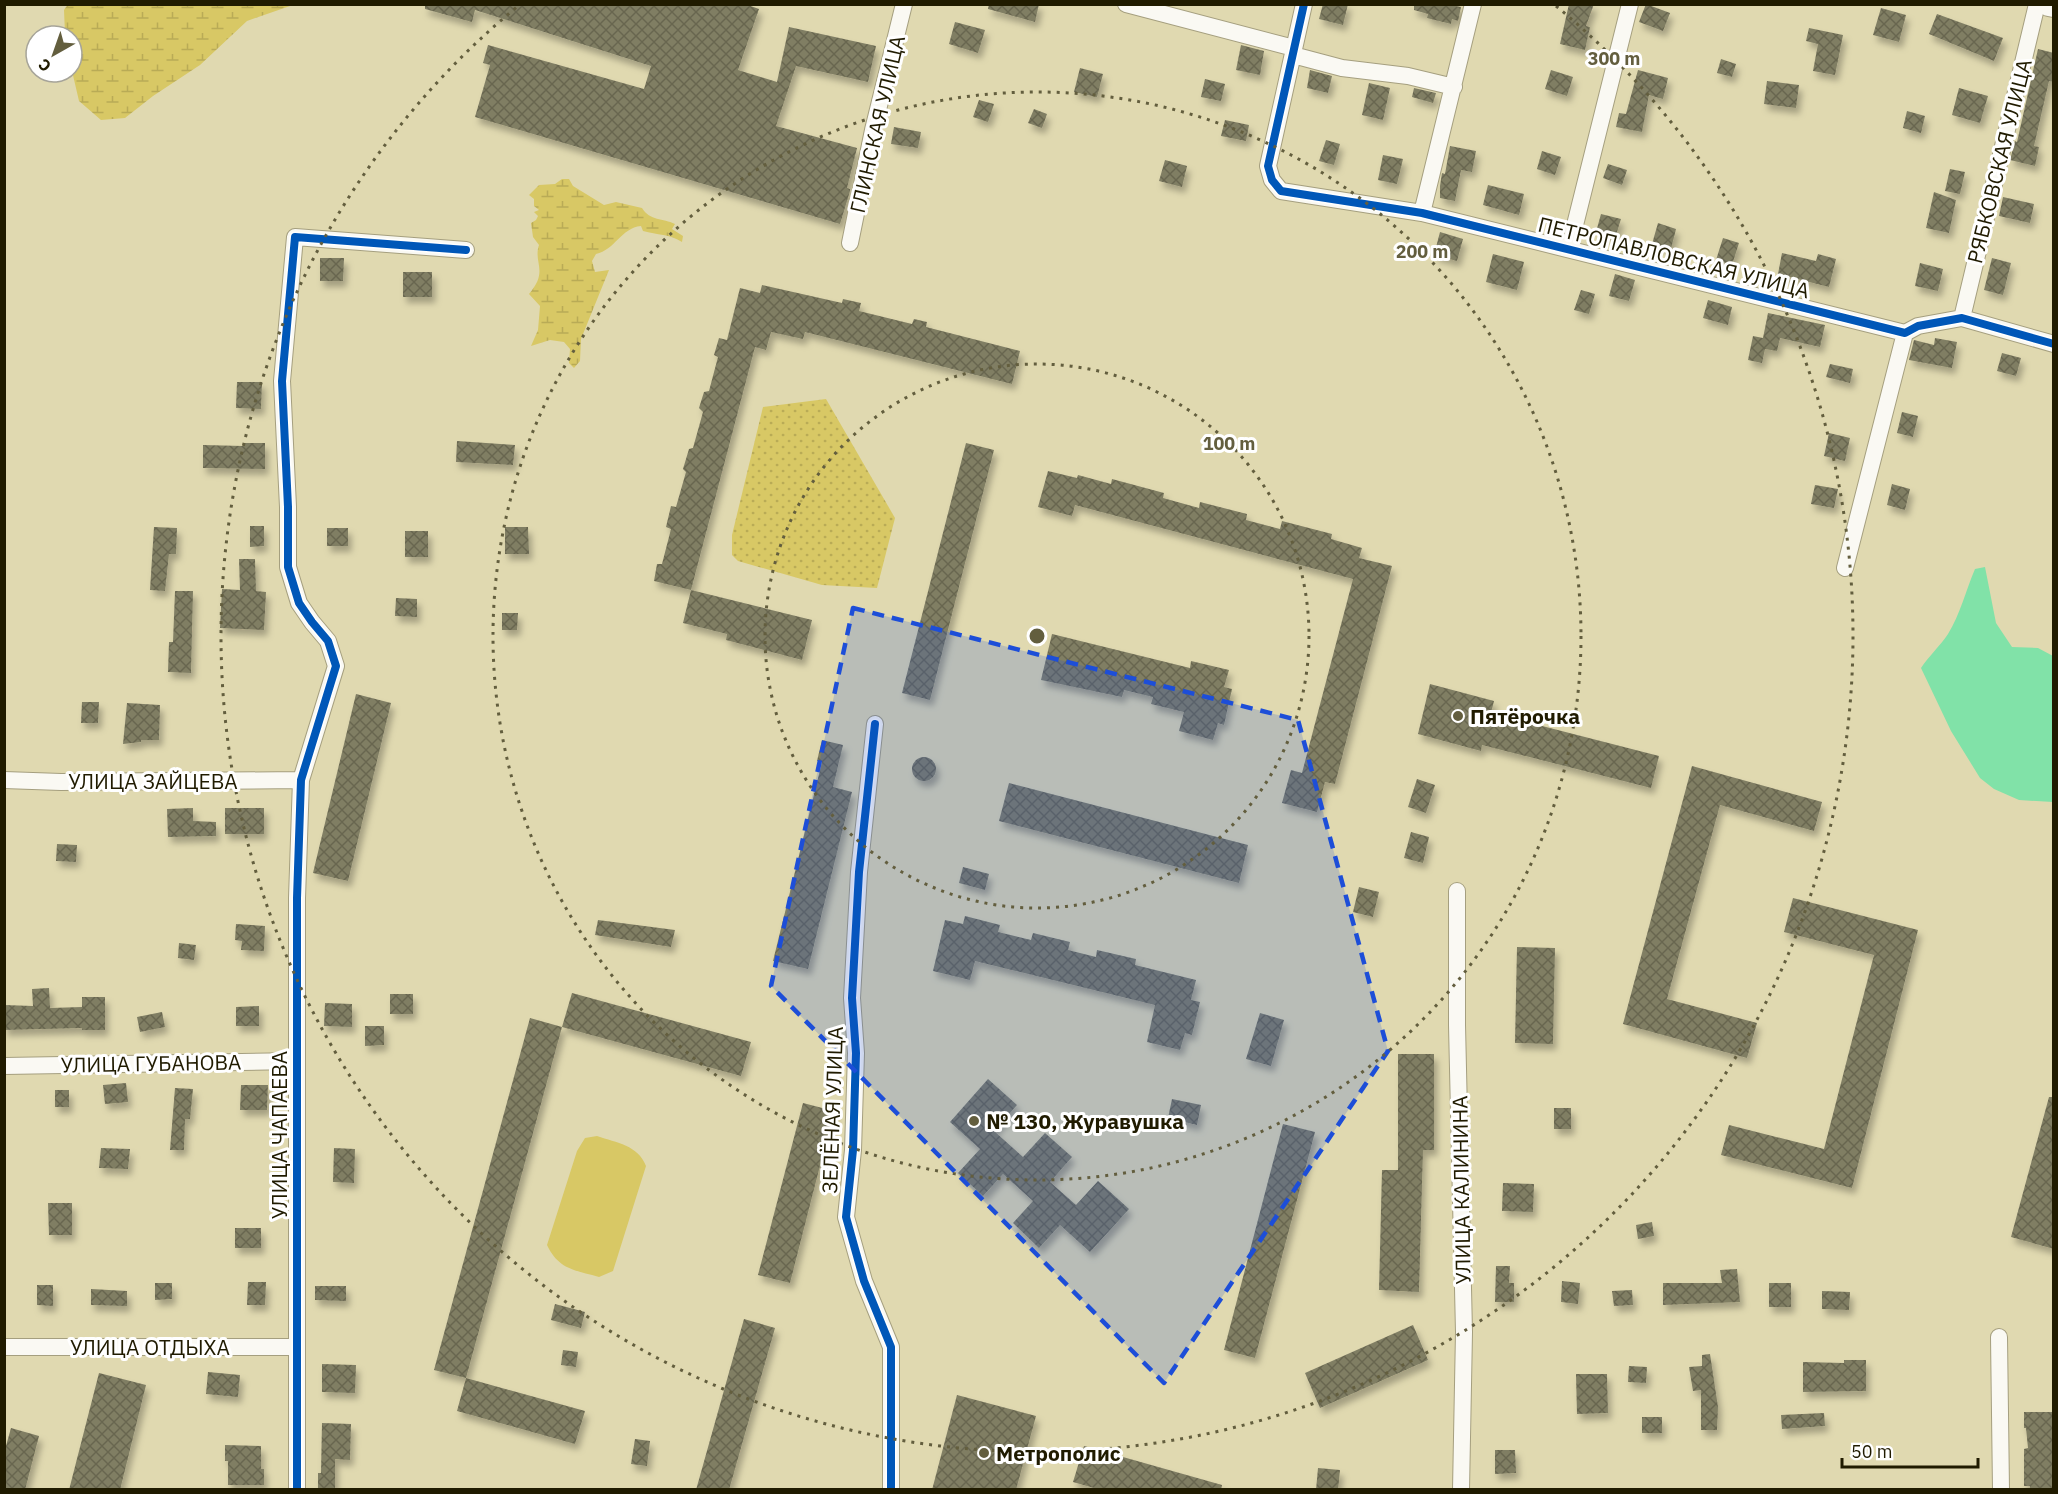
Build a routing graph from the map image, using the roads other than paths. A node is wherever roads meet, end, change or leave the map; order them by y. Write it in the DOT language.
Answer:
graph roads {
  1 [pos="904,4"];
  2 [pos="1126,4"];
  3 [pos="1304,4"];
  4 [pos="1473,4"];
  5 [pos="1630,4"];
  6 [pos="2037,4"];
  7 [pos="1293,51"];
  8 [pos="1454,87"];
  9 [pos="1422,213"];
  10 [pos="850,243"];
  11 [pos="1569,249"];
  12 [pos="466,250"];
  13 [pos="1962,318"];
  14 [pos="1905,333"];
  15 [pos="2054,344"];
  16 [pos="1845,568"];
  17 [pos="875,724"];
  18 [pos="4,780"];
  19 [pos="301,780"];
  20 [pos="1457,891"];
  21 [pos="297,1061"];
  22 [pos="4,1066"];
  23 [pos="1999,1338"];
  24 [pos="4,1347"];
  25 [pos="296,1347"];
  26 [pos="297,1490"];
  27 [pos="891,1490"];
  28 [pos="1461,1490"];
  29 [pos="2001,1490"];
  1 -- 10 [label="street, ГЛИНСКАЯ УЛИЦА"];
  2 -- 7 [label="street"];
  3 -- 7 [label="street"];
  4 -- 8 [label="street"];
  5 -- 11 [label="street"];
  6 -- 13 [label="street, РЯБКОВСКАЯ УЛИЦА"];
  7 -- 8 [label="street"];
  7 -- 9 [label="street, ПЕТРОПАВЛОВСКАЯ УЛИЦА"];
  8 -- 9 [label="street"];
  9 -- 11 [label="street, ПЕТРОПАВЛОВСКАЯ УЛИЦА"];
  11 -- 14 [label="street, ПЕТРОПАВЛОВСКАЯ УЛИЦА"];
  12 -- 19 [label="street, УЛИЦА ЧАПАЕВА"];
  13 -- 14 [label="street"];
  13 -- 15 [label="street"];
  14 -- 16 [label="street"];
  17 -- 27 [label="street, ЗЕЛЁНАЯ УЛИЦА"];
  18 -- 19 [label="street, УЛИЦА ЗАЙЦЕВА"];
  19 -- 21 [label="street, УЛИЦА ЧАПАЕВА"];
  20 -- 28 [label="street, УЛИЦА КАЛИНИНА"];
  21 -- 22 [label="street, УЛИЦА ГУБАНОВА"];
  21 -- 25 [label="street, УЛИЦА ЧАПАЕВА"];
  23 -- 29 [label="street"];
  24 -- 25 [label="street, УЛИЦА ОТДЫХА"];
  25 -- 26 [label="street, УЛИЦА ЧАПАЕВА"];
}
